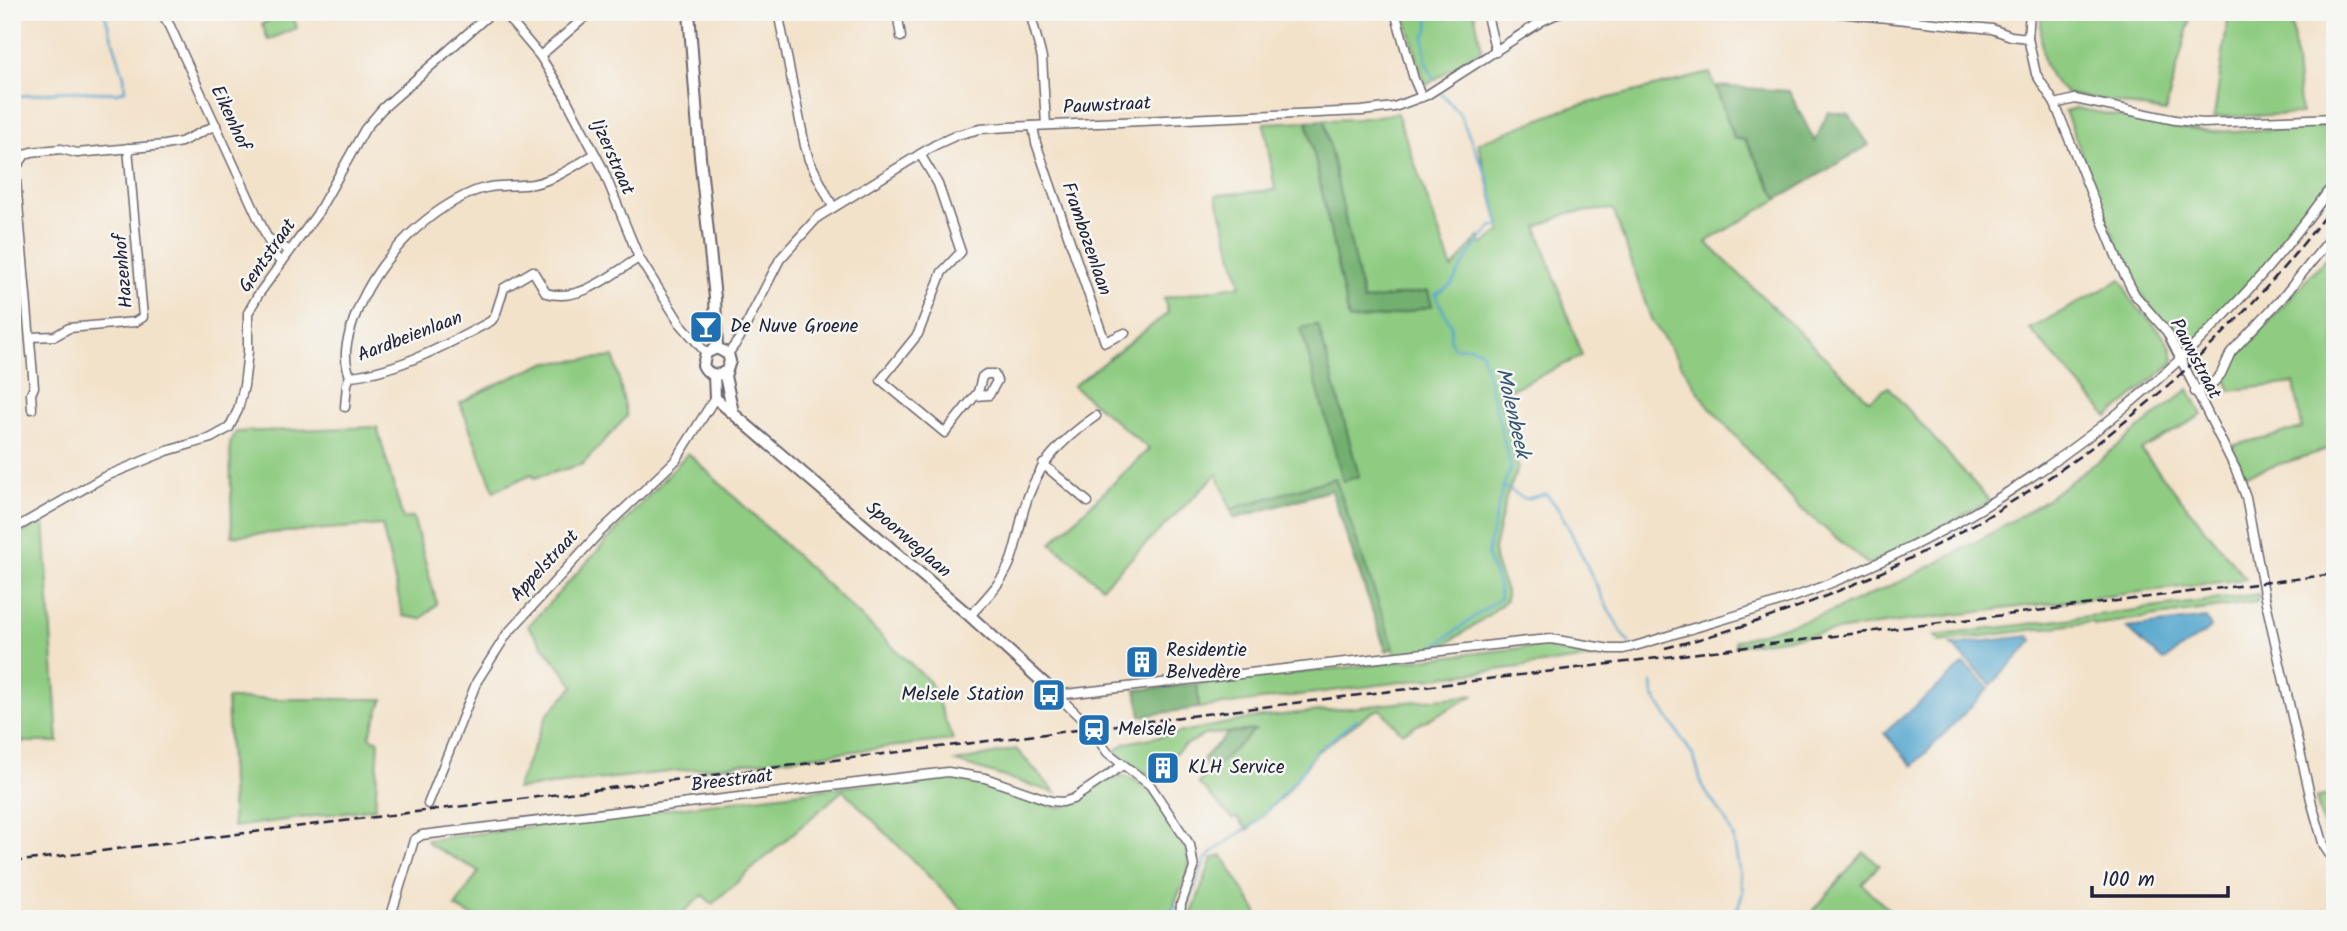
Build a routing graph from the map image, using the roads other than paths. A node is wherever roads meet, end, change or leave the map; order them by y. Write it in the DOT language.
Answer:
graph roads {
  1 [pos="161,12"];
  2 [pos="492,12"];
  3 [pos="503,12"];
  4 [pos="591,12"];
  5 [pos="689,12"];
  6 [pos="778,12"];
  7 [pos="897,12"];
  8 [pos="1030,12"];
  9 [pos="1395,12"];
  10 [pos="1486,12"];
  11 [pos="1561,12"];
  12 [pos="1830,12"];
  13 [pos="2030,12"];
  14 [pos="901,37"];
  15 [pos="2028,38"];
  16 [pos="1496,52"];
  17 [pos="540,56"];
  18 [pos="1422,97"];
  19 [pos="2054,104"];
  20 [pos="2335,118"];
  21 [pos="216,125"];
  22 [pos="1046,125"];
  23 [pos="1033,126"];
  24 [pos="128,148"];
  25 [pos="595,154"];
  26 [pos="920,154"];
  27 [pos="2335,182"];
  28 [pos="833,207"];
  29 [pos="2335,233"];
  30 [pos="268,238"];
  31 [pos="290,251"];
  32 [pos="639,258"];
  33 [pos="282,262"];
  34 [pos="1125,332"];
  35 [pos="31,337"];
  36 [pos="717,348"];
  37 [pos="706,353"];
  38 [pos="728,354"];
  39 [pos="2181,358"];
  40 [pos="720,374"];
  41 [pos="350,376"];
  42 [pos="2195,392"];
  43 [pos="975,396"];
  44 [pos="715,398"];
  45 [pos="345,407"];
  46 [pos="32,409"];
  47 [pos="733,412"];
  48 [pos="1096,416"];
  49 [pos="1044,464"];
  50 [pos="1088,502"];
  51 [pos="12,530"];
  52 [pos="970,616"];
  53 [pos="1057,695"];
  54 [pos="1124,765"];
  55 [pos="428,804"];
  56 [pos="2335,863"];
  57 [pos="390,919"];
  58 [pos="1180,919"];
  1 -- 21 [label="street, Eikenhof"];
  2 -- 31 [label="street, Gentstraat"];
  3 -- 17 [label="street, Ijzerstraat"];
  4 -- 17 [label="street"];
  5 -- 36 [label="street"];
  6 -- 28 [label="street"];
  7 -- 14 [label="street"];
  8 -- 22 [label="street"];
  9 -- 18 [label="street"];
  10 -- 16 [label="street"];
  11 -- 16 [label="street, Pauwstraat"];
  12 -- 15 [label="street"];
  13 -- 15 [label="street, Pauwstraat"];
  15 -- 19 [label="street, Pauwstraat"];
  16 -- 18 [label="street, Pauwstraat"];
  17 -- 25 [label="street, Ijzerstraat"];
  18 -- 22 [label="street, Pauwstraat"];
  19 -- 20 [label="street"];
  19 -- 39 [label="street, Pauwstraat"];
  21 -- 24 [label="street"];
  21 -- 30 [label="street, Eikenhof"];
  22 -- 23 [label="street, Pauwstraat"];
  23 -- 26 [label="street, Pauwstraat"];
  23 -- 34 [label="street, Frambozenlaan"];
  24 -- 35 [label="street, Hazenhof"];
  24 -- 35 [label="street"];
  25 -- 32 [label="street, Ijzerstraat"];
  25 -- 41 [label="street, Aardbeienlaan"];
  26 -- 28 [label="street, Pauwstraat"];
  26 -- 43 [label="street"];
  27 -- 39 [label="street"];
  28 -- 38 [label="street, Pauwstraat"];
  29 -- 42 [label="street"];
  30 -- 31 [label="street"];
  30 -- 33 [label="street, Eikenhof"];
  31 -- 33 [label="street, Gentstraat"];
  32 -- 37 [label="street, Ijzerstraat"];
  32 -- 41 [label="street, Aardbeienlaan"];
  33 -- 51 [label="street, Gentstraat"];
  35 -- 46 [label="street"];
  36 -- 37 [label="street"];
  36 -- 38 [label="street"];
  37 -- 40 [label="street"];
  38 -- 40 [label="street"];
  39 -- 42 [label="street, Pauwstraat"];
  39 -- 53 [label="street"];
  40 -- 44 [label="street"];
  40 -- 47 [label="street"];
  41 -- 45 [label="street, Aardbeienlaan"];
  42 -- 56 [label="street, Pauwstraat"];
  44 -- 47 [label="street, Spoorweglaan"];
  44 -- 55 [label="street, Appelstraat"];
  47 -- 52 [label="street, Spoorweglaan"];
  48 -- 49 [label="street"];
  49 -- 50 [label="street"];
  49 -- 52 [label="street"];
  52 -- 53 [label="street, Spoorweglaan"];
  53 -- 54 [label="street, Spoorweglaan"];
  54 -- 57 [label="street, Breestraat"];
  54 -- 58 [label="street, Spoorweglaan"];
}
